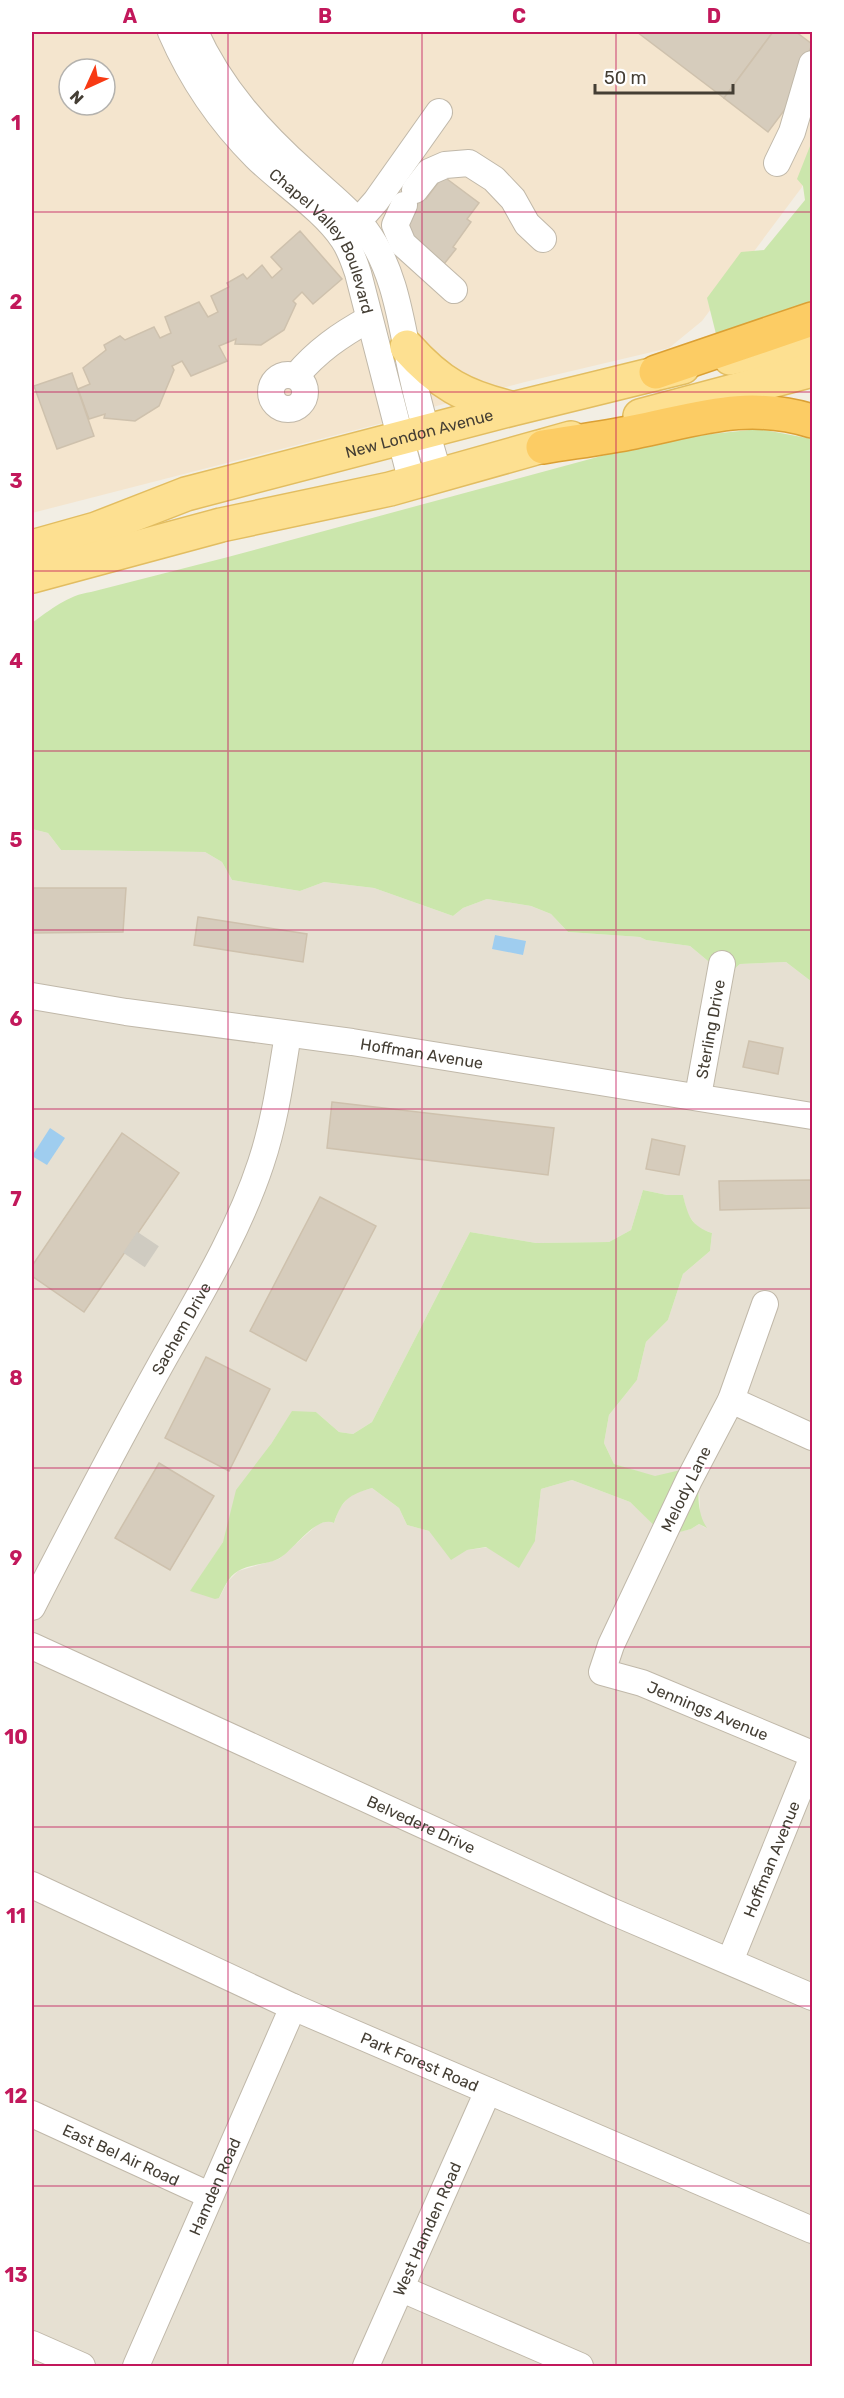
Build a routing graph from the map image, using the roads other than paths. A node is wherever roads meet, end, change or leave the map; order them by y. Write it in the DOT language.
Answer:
graph roads {
  1 [pos="171,32"];
  2 [pos="195,32"];
  3 [pos="813,64"];
  4 [pos="439,112"];
  5 [pos="777,163"];
  6 [pos="350,230"];
  7 [pos="543,239"];
  8 [pos="454,290"];
  9 [pos="369,319"];
  10 [pos="813,320"];
  11 [pos="813,340"];
  12 [pos="407,347"];
  13 [pos="813,370"];
  14 [pos="656,372"];
  15 [pos="296,376"];
  16 [pos="512,409"];
  17 [pos="813,421"];
  18 [pos="414,435"];
  19 [pos="543,447"];
  20 [pos="426,479"];
  21 [pos="186,494"];
  22 [pos="32,524"];
  23 [pos="32,547"];
  24 [pos="32,576"];
  25 [pos="722,964"];
  26 [pos="32,996"];
  27 [pos="288,1034"];
  28 [pos="698,1096"];
  29 [pos="813,1116"];
  30 [pos="765,1304"];
  31 [pos="731,1400"];
  32 [pos="813,1437"];
  33 [pos="32,1607"];
  34 [pos="32,1646"];
  35 [pos="602,1672"];
  36 [pos="813,1754"];
  37 [pos="813,1759"];
  38 [pos="32,1885"];
  39 [pos="730,1961"];
  40 [pos="813,1997"];
  41 [pos="294,2007"];
  42 [pos="488,2091"];
  43 [pos="32,2114"];
  44 [pos="209,2195"];
  45 [pos="813,2230"];
  46 [pos="402,2289"];
  47 [pos="32,2344"];
  48 [pos="82,2367"];
  49 [pos="136,2367"];
  50 [pos="366,2367"];
  51 [pos="580,2367"];
  1 -- 6 [label="street, Chapel Valley Boulevard"];
  2 -- 6 [label="street, Chapel Valley Boulevard"];
  3 -- 5 [label="street"];
  4 -- 6 [label="street"];
  6 -- 9 [label="street, Chapel Valley Boulevard"];
  6 -- 12 [label="street, Chapel Valley Boulevard"];
  7 -- 8 [label="street"];
  9 -- 15 [label="street"];
  9 -- 18 [label="street, Chapel Valley Boulevard"];
  10 -- 14 [label="highway"];
  11 -- 14 [label="main road, New London Avenue"];
  12 -- 16 [label="main road"];
  12 -- 18 [label="street, Chapel Valley Boulevard"];
  13 -- 19 [label="main road"];
  14 -- 16 [label="main road, New London Avenue"];
  16 -- 18 [label="main road, New London Avenue"];
  17 -- 19 [label="highway"];
  18 -- 20 [label="street, Chapel Valley Boulevard"];
  18 -- 21 [label="main road, New London Avenue"];
  19 -- 20 [label="main road"];
  20 -- 24 [label="main road"];
  21 -- 22 [label="main road"];
  21 -- 23 [label="main road, New London Avenue"];
  25 -- 28 [label="street, Sterling Drive"];
  26 -- 27 [label="street, Hoffman Avenue"];
  27 -- 28 [label="street, Hoffman Avenue"];
  27 -- 33 [label="street, Sachem Drive"];
  28 -- 29 [label="street, Hoffman Avenue"];
  30 -- 31 [label="street, Melody Lane"];
  31 -- 32 [label="street"];
  31 -- 35 [label="street, Melody Lane"];
  34 -- 39 [label="street, Belvedere Drive"];
  35 -- 36 [label="street, Jennings Avenue"];
  37 -- 39 [label="street, Hoffman Avenue"];
  38 -- 41 [label="street, Park Forest Road"];
  39 -- 40 [label="street, Belvedere Drive"];
  41 -- 42 [label="street, Park Forest Road"];
  41 -- 44 [label="street, Hamden Road"];
  42 -- 45 [label="street, Park Forest Road"];
  42 -- 46 [label="street, West Hamden Road"];
  43 -- 44 [label="street, East Bel Air Road"];
  44 -- 49 [label="street, Hamden Road"];
  46 -- 50 [label="street, West Hamden Road"];
  46 -- 51 [label="street"];
  47 -- 48 [label="street"];
}
